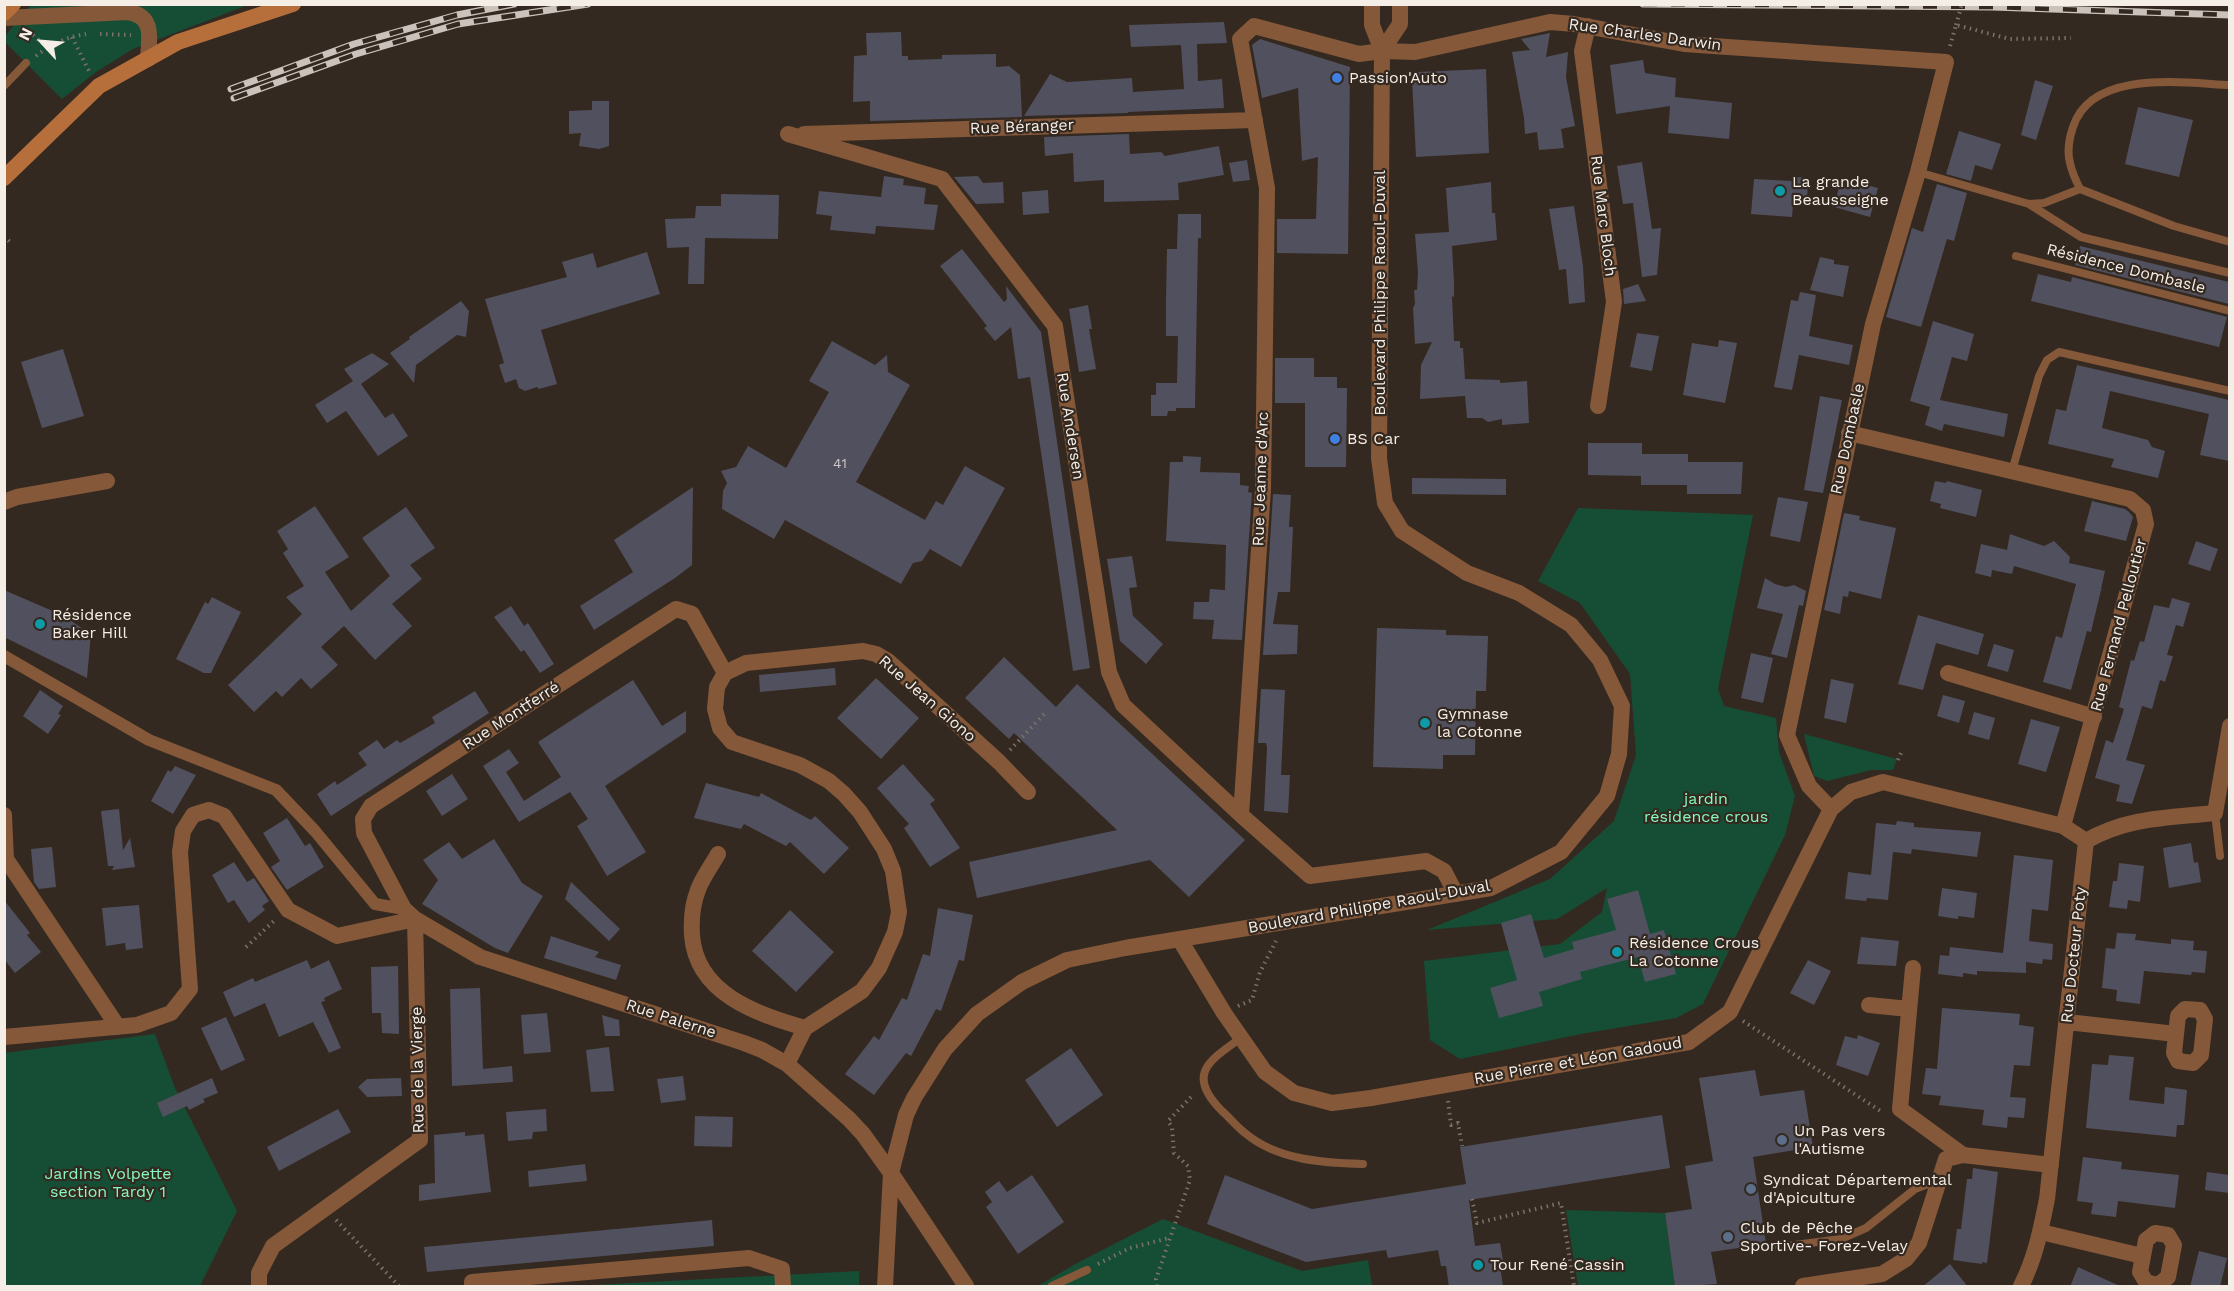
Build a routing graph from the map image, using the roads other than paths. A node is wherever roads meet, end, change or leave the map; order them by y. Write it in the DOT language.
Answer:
graph roads {
  1 [pos="13,4"];
  2 [pos="293,4"];
  3 [pos="1372,4"];
  4 [pos="1400,4"];
  5 [pos="4,13"];
  6 [pos="4,18"];
  7 [pos="1588,26"];
  8 [pos="1382,51"];
  9 [pos="148,59"];
  10 [pos="1946,62"];
  11 [pos="26,63"];
  12 [pos="2229,85"];
  13 [pos="4,86"];
  14 [pos="1255,120"];
  15 [pos="788,134"];
  16 [pos="1918,172"];
  17 [pos="4,178"];
  18 [pos="2080,189"];
  19 [pos="2028,204"];
  20 [pos="2229,242"];
  21 [pos="2016,256"];
  22 [pos="2229,273"];
  23 [pos="2229,311"];
  24 [pos="2229,391"];
  25 [pos="1598,406"];
  26 [pos="1849,433"];
  27 [pos="2012,471"];
  28 [pos="107,481"];
  29 [pos="4,502"];
  30 [pos="4,656"];
  31 [pos="725,673"];
  32 [pos="1948,673"];
  33 [pos="2094,717"];
  34 [pos="2229,726"];
  35 [pos="1028,792"];
  36 [pos="1831,809"];
  37 [pos="2215,813"];
  38 [pos="1241,815"];
  39 [pos="4,816"];
  40 [pos="2063,826"];
  41 [pos="2086,841"];
  42 [pos="718,854"];
  43 [pos="2220,856"];
  44 [pos="5,859"];
  45 [pos="1456,894"];
  46 [pos="409,914"];
  47 [pos="1180,940"];
  48 [pos="1913,968"];
  49 [pos="1869,1005"];
  50 [pos="1909,1009"];
  51 [pos="2067,1022"];
  52 [pos="118,1027"];
  53 [pos="805,1028"];
  54 [pos="2176,1034"];
  55 [pos="4,1037"];
  56 [pos="1241,1038"];
  57 [pos="787,1065"];
  58 [pos="1963,1155"];
  59 [pos="1363,1164"];
  60 [pos="2051,1165"];
  61 [pos="891,1173"];
  62 [pos="1939,1179"];
  63 [pos="2041,1232"];
  64 [pos="1779,1247"];
  65 [pos="2142,1256"];
  66 [pos="1087,1270"];
  67 [pos="259,1287"];
  68 [pos="472,1287"];
  69 [pos="783,1287"];
  70 [pos="885,1287"];
  71 [pos="966,1287"];
  72 [pos="1052,1287"];
  73 [pos="1803,1287"];
  74 [pos="2021,1287"];
  1 -- 5 [label="main road"];
  2 -- 9 [label="main road"];
  3 -- 8 [label="street, Boulevard Philippe Raoul-Duval"];
  4 -- 8 [label="street"];
  6 -- 9 [label="street"];
  7 -- 8 [label="street, Rue Charles Darwin"];
  7 -- 10 [label="street, Rue Charles Darwin"];
  7 -- 25 [label="street, Rue Marc Bloch"];
  8 -- 14 [label="street, Rue Jeanne d'Arc"];
  8 -- 45 [label="street, Boulevard Philippe Raoul-Duval"];
  9 -- 17 [label="main road"];
  10 -- 16 [label="street, Rue Dombasle"];
  11 -- 13 [label="lane"];
  12 -- 18 [label="lane"];
  14 -- 15 [label="street, Rue Béranger"];
  14 -- 38 [label="street, Rue Jeanne d'Arc"];
  15 -- 38 [label="street, Rue Andersen"];
  16 -- 19 [label="lane"];
  16 -- 26 [label="street, Rue Dombasle"];
  18 -- 19 [label="lane"];
  18 -- 20 [label="lane"];
  19 -- 22 [label="lane"];
  21 -- 23 [label="lane, Résidence Dombasle"];
  24 -- 27 [label="lane"];
  26 -- 27 [label="street, Rue Fernand Pelloutier"];
  26 -- 36 [label="street, Rue Dombasle"];
  27 -- 33 [label="street, Rue Fernand Pelloutier"];
  28 -- 29 [label="street"];
  30 -- 46 [label="street"];
  31 -- 35 [label="street, Rue Jean Giono"];
  31 -- 46 [label="street, Rue Montferré"];
  31 -- 53 [label="street"];
  32 -- 33 [label="street"];
  33 -- 40 [label="street, Rue Fernand Pelloutier"];
  34 -- 37 [label="street"];
  36 -- 40 [label="street, Rue Pierre et Léon Gadoud"];
  36 -- 56 [label="street, Rue Pierre et Léon Gadoud"];
  37 -- 41 [label="street"];
  37 -- 43 [label="lane"];
  38 -- 45 [label="street"];
  39 -- 44 [label="street"];
  40 -- 41 [label="street, Rue Pierre et Léon Gadoud"];
  41 -- 51 [label="street, Rue Docteur Poty"];
  42 -- 53 [label="street"];
  44 -- 52 [label="street"];
  45 -- 47 [label="street, Boulevard Philippe Raoul-Duval"];
  46 -- 52 [label="street"];
  46 -- 57 [label="street, Rue Palerne"];
  46 -- 67 [label="street, Rue de la Vierge"];
  47 -- 56 [label="street, Rue Pierre et Léon Gadoud"];
  47 -- 61 [label="street, Boulevard Philippe Raoul-Duval"];
  48 -- 50 [label="street"];
  49 -- 50 [label="street"];
  50 -- 58 [label="street"];
  51 -- 54 [label="street"];
  51 -- 60 [label="street, Rue Docteur Poty"];
  52 -- 55 [label="street"];
  53 -- 57 [label="street"];
  56 -- 59 [label="lane"];
  57 -- 61 [label="street, Rue Palerne"];
  58 -- 60 [label="street"];
  58 -- 62 [label="street"];
  60 -- 63 [label="street, Rue Docteur Poty"];
  61 -- 70 [label="street, Boulevard Philippe Raoul-Duval"];
  61 -- 71 [label="street, Rue Palerne"];
  62 -- 64 [label="lane"];
  62 -- 73 [label="street"];
  63 -- 65 [label="street"];
  63 -- 74 [label="street, Rue Docteur Poty"];
  66 -- 72 [label="lane"];
  68 -- 69 [label="street"];
}
